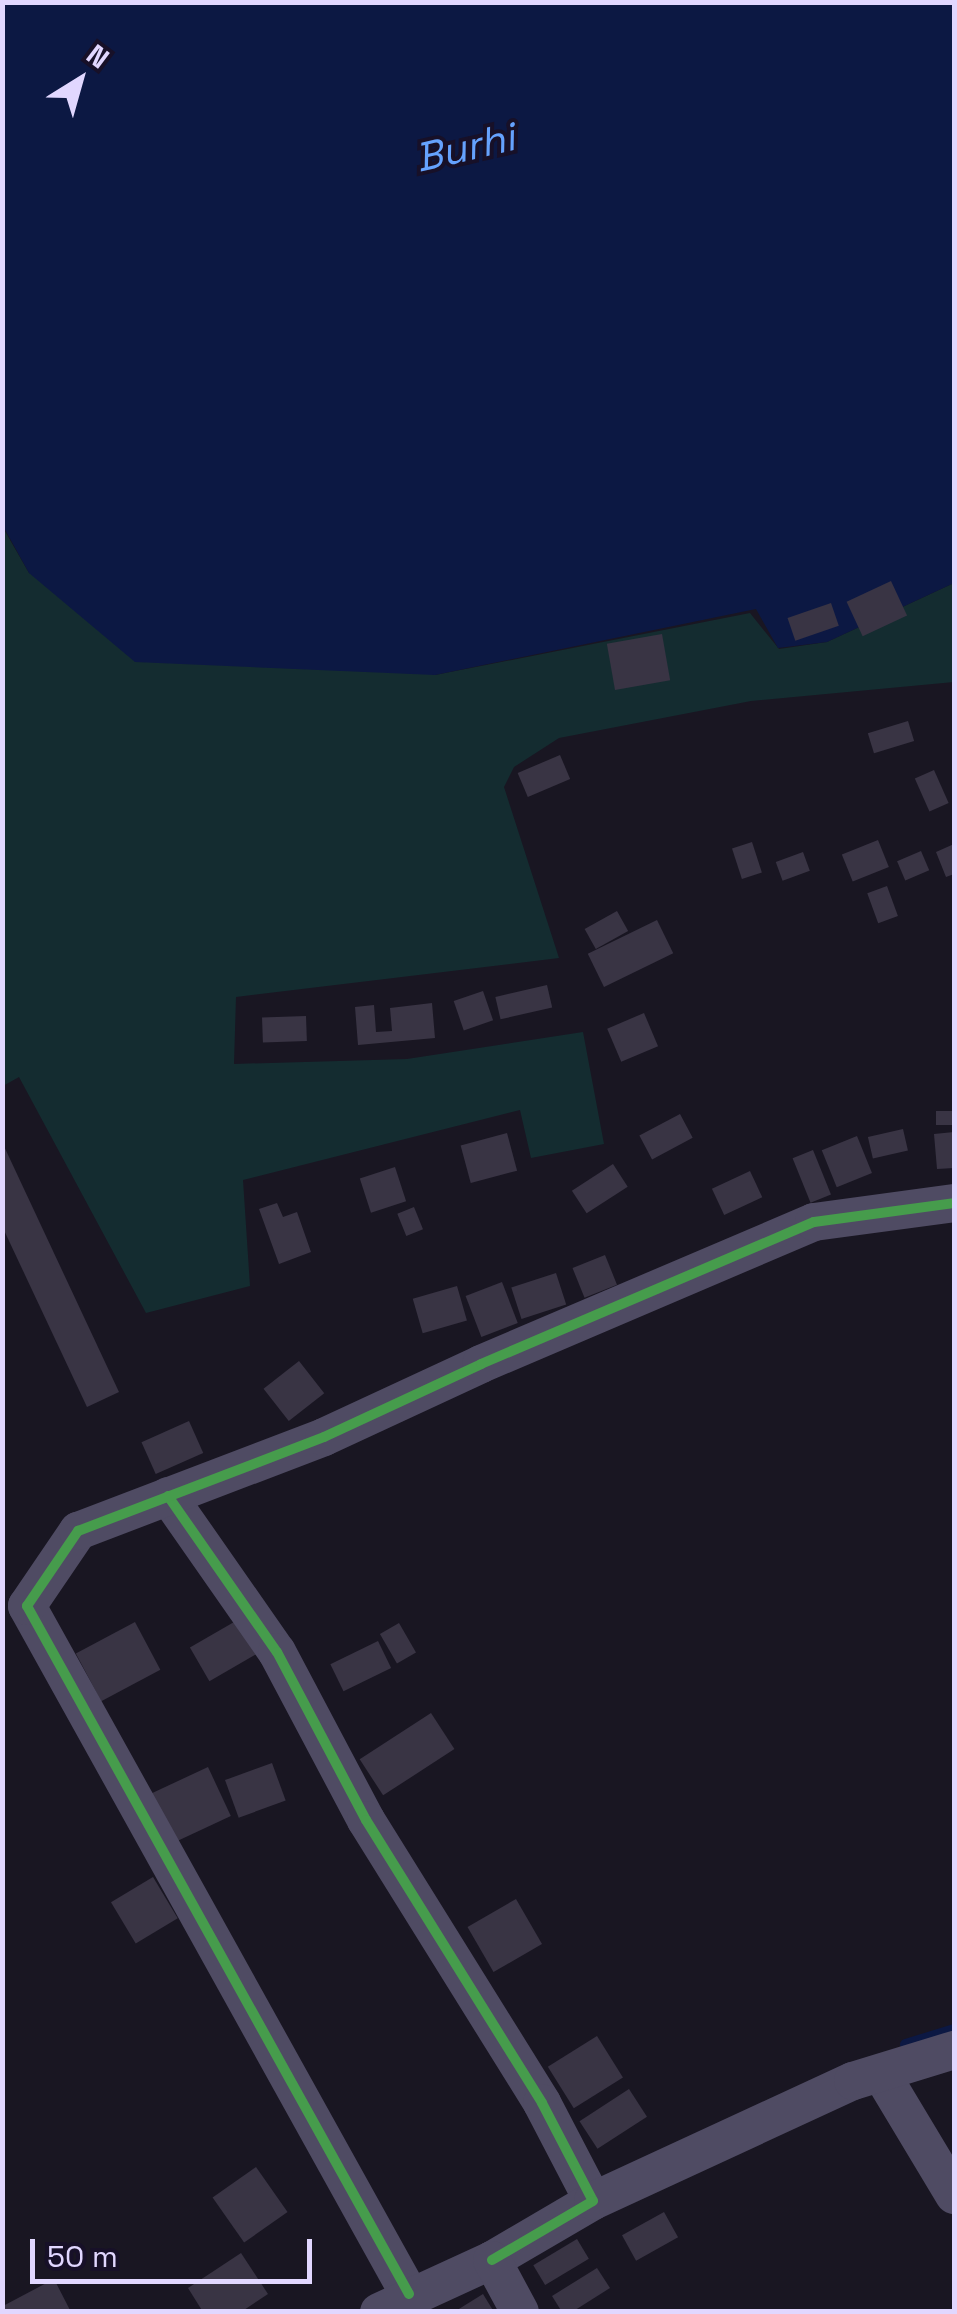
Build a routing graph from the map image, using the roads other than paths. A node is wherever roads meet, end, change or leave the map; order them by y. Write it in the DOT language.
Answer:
graph roads {
  1 [pos="954,1203"];
  2 [pos="168,1496"];
  3 [pos="954,2050"];
  4 [pos="882,2075"];
  5 [pos="954,2195"];
  6 [pos="593,2201"];
  7 [pos="492,2260"];
  8 [pos="394,2303"];
  9 [pos="520,2312"];
  1 -- 2 [label="street"];
  2 -- 6 [label="street"];
  2 -- 8 [label="street"];
  3 -- 4 [label="street"];
  4 -- 5 [label="street"];
  4 -- 6 [label="street"];
  6 -- 7 [label="street"];
  7 -- 8 [label="street"];
  7 -- 9 [label="street"];
}
